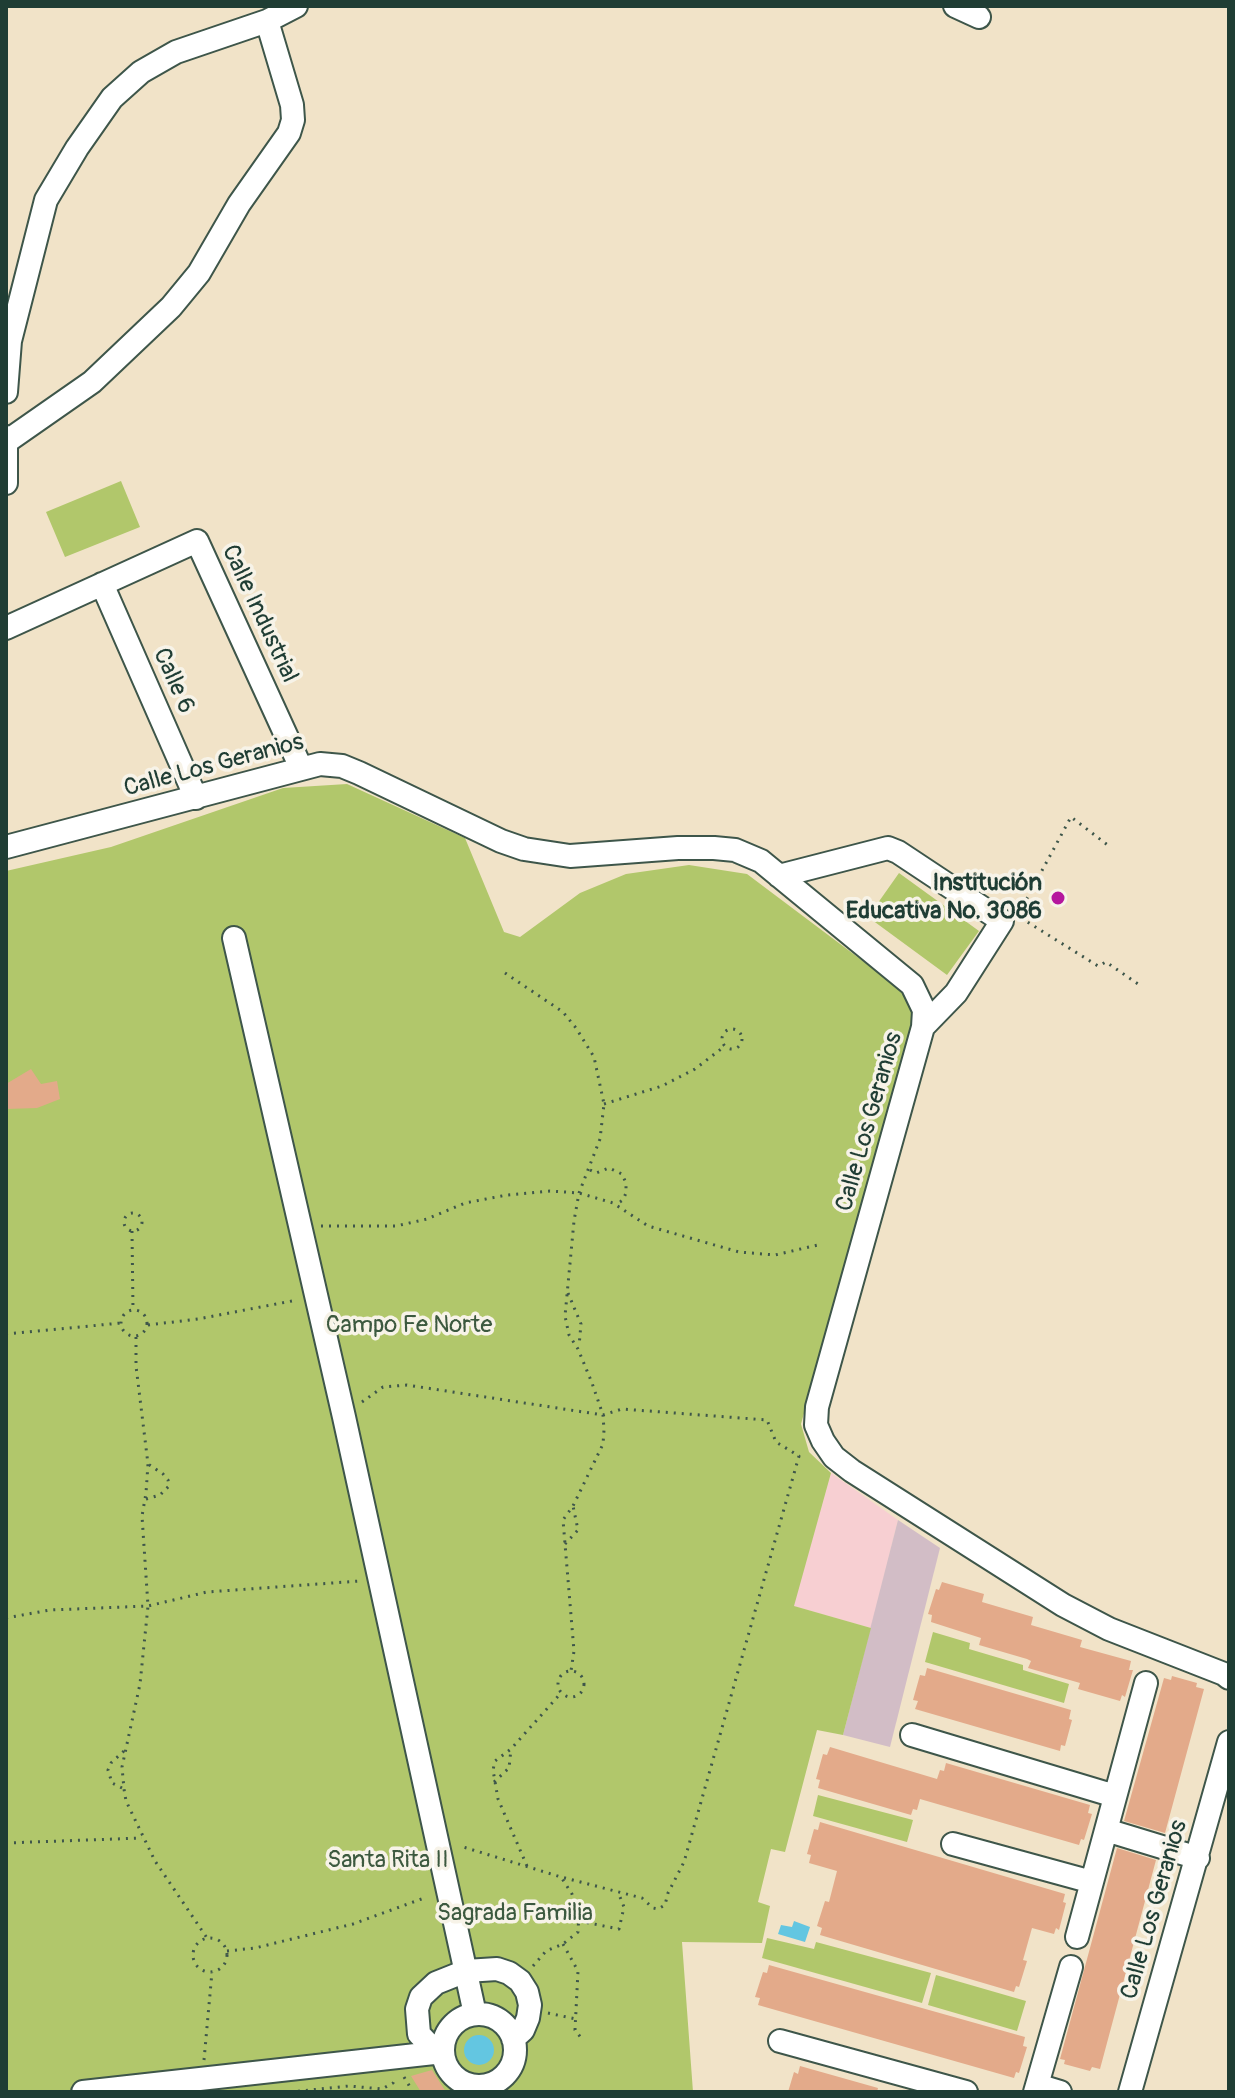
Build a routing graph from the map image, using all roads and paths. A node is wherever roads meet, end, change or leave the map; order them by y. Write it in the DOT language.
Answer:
graph roads {
  1 [pos="296,6"];
  2 [pos="955,6"];
  3 [pos="979,17"];
  4 [pos="267,21"];
  5 [pos="6,392"];
  6 [pos="6,440"];
  7 [pos="6,483"];
  8 [pos="102,584"];
  9 [pos="6,628"];
  10 [pos="301,768"];
  11 [pos="196,798"];
  12 [pos="7,840"];
  13 [pos="1109,846"];
  14 [pos="779,876"];
  15 [pos="234,938"];
  16 [pos="505,973"];
  17 [pos="1141,986"];
  18 [pos="923,1027"];
  19 [pos="725,1046"];
  20 [pos="604,1104"];
  21 [pos="589,1169"];
  22 [pos="579,1193"];
  23 [pos="615,1205"];
  24 [pos="301,1229"];
  25 [pos="132,1231"];
  26 [pos="822,1244"];
  27 [pos="568,1293"];
  28 [pos="316,1296"];
  29 [pos="133,1310"];
  30 [pos="121,1323"];
  31 [pos="148,1325"];
  32 [pos="6,1334"];
  33 [pos="136,1337"];
  34 [pos="578,1349"];
  35 [pos="603,1415"];
  36 [pos="344,1417"];
  37 [pos="148,1464"];
  38 [pos="145,1500"];
  39 [pos="573,1506"];
  40 [pos="565,1544"];
  41 [pos="380,1579"];
  42 [pos="148,1606"];
  43 [pos="6,1618"];
  44 [pos="571,1671"];
  45 [pos="1229,1678"];
  46 [pos="1146,1683"];
  47 [pos="561,1693"];
  48 [pos="912,1735"];
  49 [pos="1229,1742"];
  50 [pos="511,1749"];
  51 [pos="125,1750"];
  52 [pos="1226,1768"];
  53 [pos="494,1782"];
  54 [pos="124,1789"];
  55 [pos="1115,1796"];
  56 [pos="1106,1830"];
  57 [pos="143,1838"];
  58 [pos="6,1843"];
  59 [pos="953,1844"];
  60 [pos="441,1851"];
  61 [pos="1198,1858"];
  62 [pos="527,1866"];
  63 [pos="561,1877"];
  64 [pos="1092,1882"];
  65 [pos="450,1889"];
  66 [pos="618,1892"];
  67 [pos="579,1921"];
  68 [pos="1077,1937"];
  69 [pos="207,1938"];
  70 [pos="563,1944"];
  71 [pos="227,1951"];
  72 [pos="1071,1967"];
  73 [pos="529,1970"];
  74 [pos="466,1971"];
  75 [pos="212,1972"];
  76 [pos="541,2011"];
  77 [pos="475,2014"];
  78 [pos="576,2019"];
  79 [pos="513,2039"];
  80 [pos="582,2039"];
  81 [pos="780,2041"];
  82 [pos="443,2052"];
  83 [pos="202,2077"];
  84 [pos="1036,2088"];
  85 [pos="487,2089"];
  86 [pos="83,2092"];
  87 [pos="290,2092"];
  88 [pos="413,2092"];
  89 [pos="966,2092"];
  90 [pos="1060,2092"];
  91 [pos="1130,2092"];
  1 -- 4 [label="street"];
  2 -- 3 [label="street"];
  4 -- 5 [label="street"];
  4 -- 6 [label="street"];
  6 -- 7 [label="street"];
  8 -- 9 [label="street, Calle Industrial"];
  8 -- 10 [label="street, Calle Industrial"];
  8 -- 11 [label="street, Calle 6"];
  10 -- 11 [label="street, Calle Los Geranios"];
  10 -- 14 [label="street, Calle Los Geranios"];
  11 -- 12 [label="street, Calle Los Geranios"];
  13 -- 17 [label="path"];
  14 -- 18 [label="street, Calle Los Geranios"];
  14 -- 18 [label="street"];
  15 -- 24 [label="street"];
  16 -- 20 [label="path"];
  18 -- 45 [label="street, Calle Los Geranios"];
  19 -- 19 [label="path"];
  19 -- 20 [label="path"];
  20 -- 21 [label="path"];
  21 -- 22 [label="path"];
  21 -- 23 [label="path"];
  22 -- 23 [label="path"];
  22 -- 24 [label="path"];
  22 -- 27 [label="path"];
  23 -- 26 [label="path"];
  24 -- 28 [label="street"];
  25 -- 25 [label="path"];
  25 -- 29 [label="path"];
  27 -- 34 [label="path"];
  27 -- 34 [label="path"];
  28 -- 31 [label="path"];
  28 -- 36 [label="street"];
  29 -- 30 [label="path"];
  29 -- 31 [label="path"];
  30 -- 32 [label="path"];
  30 -- 33 [label="path"];
  31 -- 33 [label="path"];
  33 -- 37 [label="path"];
  34 -- 35 [label="path"];
  35 -- 36 [label="path"];
  35 -- 39 [label="path"];
  35 -- 66 [label="path"];
  36 -- 41 [label="street"];
  37 -- 38 [label="path"];
  37 -- 38 [label="path"];
  38 -- 42 [label="path"];
  39 -- 40 [label="path"];
  39 -- 40 [label="path"];
  40 -- 44 [label="path"];
  41 -- 42 [label="path"];
  41 -- 60 [label="street"];
  42 -- 43 [label="path"];
  42 -- 51 [label="path"];
  44 -- 47 [label="path"];
  44 -- 47 [label="path"];
  46 -- 55 [label="street"];
  47 -- 50 [label="path"];
  48 -- 55 [label="street"];
  49 -- 52 [label="street, Calle Los Geranios"];
  50 -- 53 [label="path"];
  50 -- 53 [label="path"];
  51 -- 54 [label="path"];
  51 -- 54 [label="path"];
  52 -- 61 [label="street, Calle Los Geranios"];
  53 -- 62 [label="path"];
  54 -- 57 [label="path"];
  55 -- 56 [label="street"];
  56 -- 61 [label="street"];
  56 -- 64 [label="street"];
  57 -- 58 [label="path"];
  57 -- 69 [label="path"];
  59 -- 64 [label="street"];
  60 -- 62 [label="path"];
  60 -- 65 [label="street"];
  61 -- 91 [label="street, Calle Los Geranios"];
  62 -- 63 [label="path"];
  63 -- 66 [label="path"];
  63 -- 67 [label="path"];
  64 -- 68 [label="street"];
  65 -- 71 [label="path"];
  65 -- 74 [label="street"];
  66 -- 67 [label="path"];
  67 -- 70 [label="path"];
  69 -- 71 [label="path"];
  69 -- 75 [label="path"];
  70 -- 73 [label="path"];
  70 -- 78 [label="path"];
  71 -- 75 [label="path"];
  72 -- 84 [label="street"];
  74 -- 77 [label="street"];
  74 -- 79 [label="street"];
  74 -- 82 [label="street"];
  75 -- 83 [label="path"];
  76 -- 78 [label="path"];
  77 -- 79 [label="street"];
  77 -- 82 [label="street"];
  78 -- 80 [label="path"];
  79 -- 85 [label="street"];
  81 -- 89 [label="street"];
  82 -- 83 [label="street"];
  82 -- 85 [label="street"];
  83 -- 86 [label="street"];
  84 -- 90 [label="street"];
  87 -- 88 [label="path"];
}
